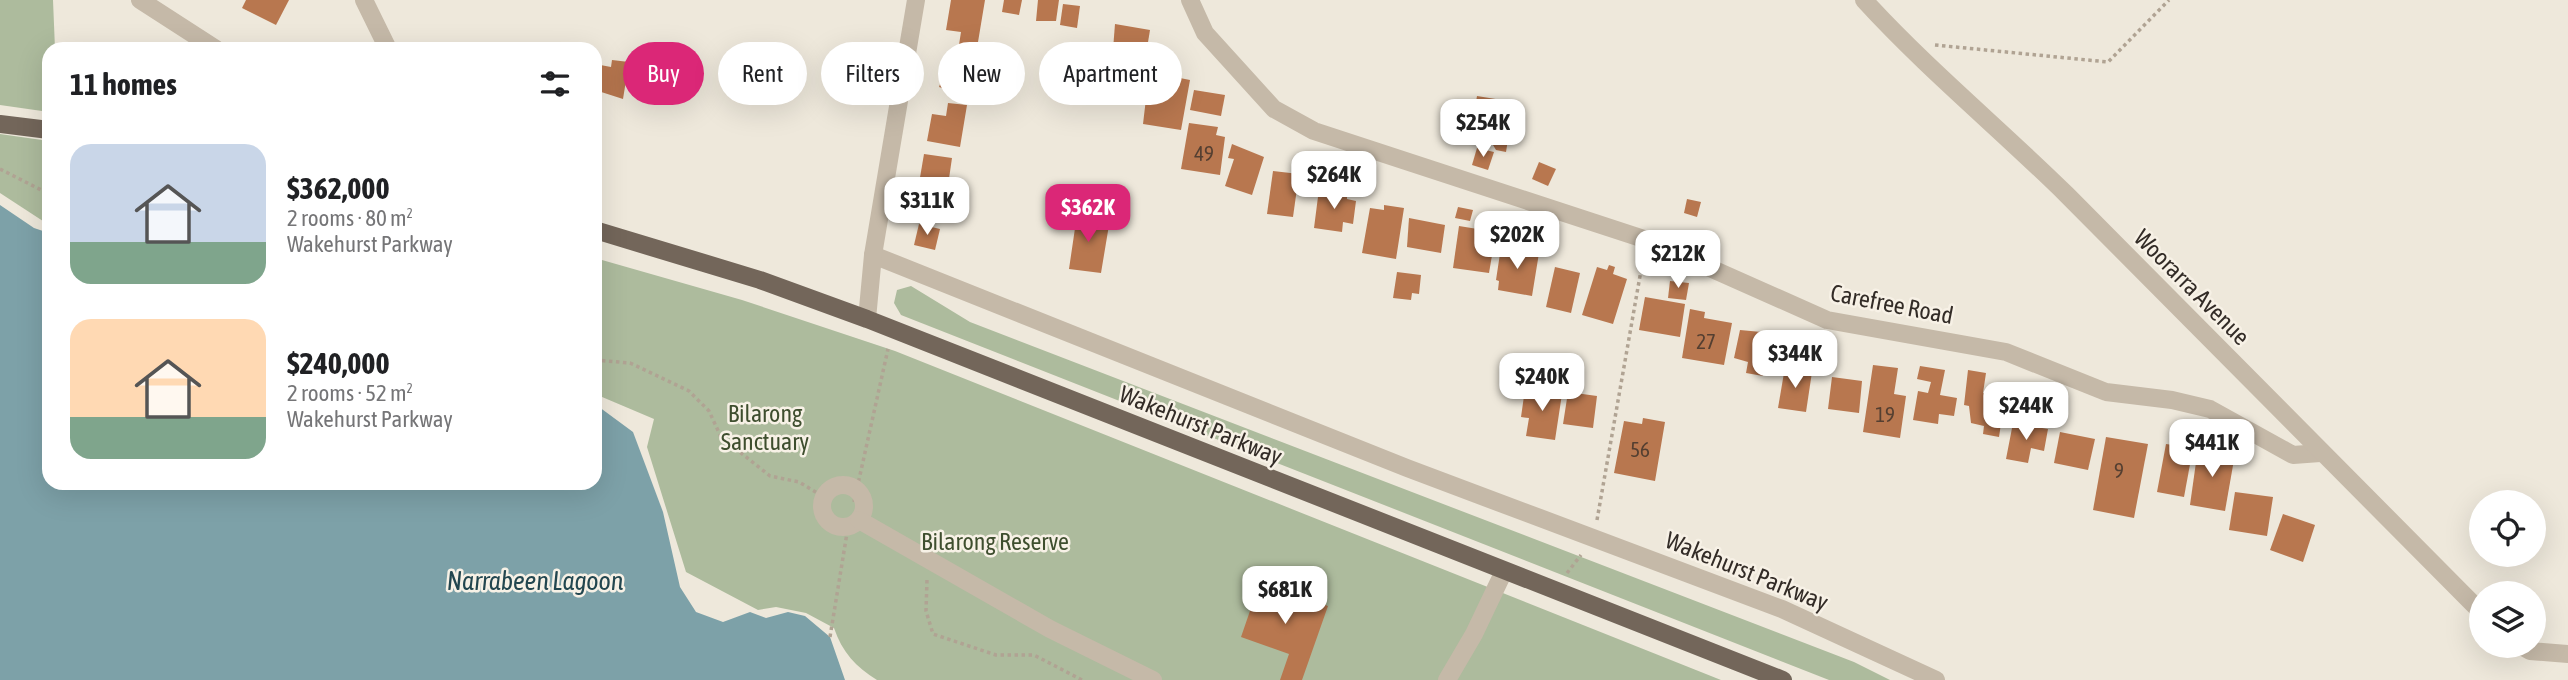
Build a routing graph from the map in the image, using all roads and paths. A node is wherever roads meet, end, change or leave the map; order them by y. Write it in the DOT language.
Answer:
graph roads {
  1 [pos="140,0"];
  2 [pos="364,0"];
  3 [pos="916,0"];
  4 [pos="1190,0"];
  5 [pos="1864,0"];
  6 [pos="2169,0"];
  7 [pos="1902,41"];
  8 [pos="205,42"];
  9 [pos="385,42"];
  10 [pos="0,124"];
  11 [pos="42,129"];
  12 [pos="0,169"];
  13 [pos="42,190"];
  14 [pos="602,232"];
  15 [pos="1647,240"];
  16 [pos="873,255"];
  17 [pos="867,319"];
  18 [pos="893,330"];
  19 [pos="602,361"];
  20 [pos="2320,453"];
  21 [pos="858,491"];
  22 [pos="824,496"];
  23 [pos="853,524"];
  24 [pos="1594,538"];
  25 [pos="930,561"];
  26 [pos="1504,571"];
  27 [pos="1553,590"];
  28 [pos="2469,600"];
  29 [pos="830,637"];
  30 [pos="2546,652"];
  31 [pos="2568,654"];
  32 [pos="1082,680"];
  33 [pos="1153,680"];
  34 [pos="1447,680"];
  35 [pos="1783,680"];
  36 [pos="1936,680"];
  1 -- 8 [label="street"];
  2 -- 9 [label="street"];
  3 -- 16 [label="street"];
  4 -- 15 [label="street, Carefree Road"];
  5 -- 7 [label="street, Woorarra Avenue"];
  6 -- 7 [label="path"];
  7 -- 20 [label="street, Woorarra Avenue"];
  10 -- 11 [label="main road"];
  12 -- 13 [label="path"];
  14 -- 17 [label="main road, Wakehurst Parkway"];
  15 -- 20 [label="street, Carefree Road"];
  15 -- 24 [label="path"];
  16 -- 17 [label="street"];
  16 -- 24 [label="street, Wakehurst Parkway"];
  17 -- 18 [label="main road, Wakehurst Parkway"];
  18 -- 21 [label="path"];
  18 -- 26 [label="main road, Wakehurst Parkway"];
  19 -- 22 [label="path"];
  20 -- 28 [label="street, Woorarra Avenue"];
  21 -- 22 [label="street"];
  21 -- 23 [label="path"];
  21 -- 23 [label="street"];
  22 -- 23 [label="street"];
  23 -- 25 [label="street"];
  23 -- 29 [label="path"];
  24 -- 27 [label="path"];
  24 -- 36 [label="street, Wakehurst Parkway"];
  25 -- 32 [label="path"];
  25 -- 33 [label="street"];
  26 -- 27 [label="main road, Wakehurst Parkway"];
  26 -- 34 [label="street"];
  27 -- 35 [label="main road, Wakehurst Parkway"];
  30 -- 31 [label="street"];
}
